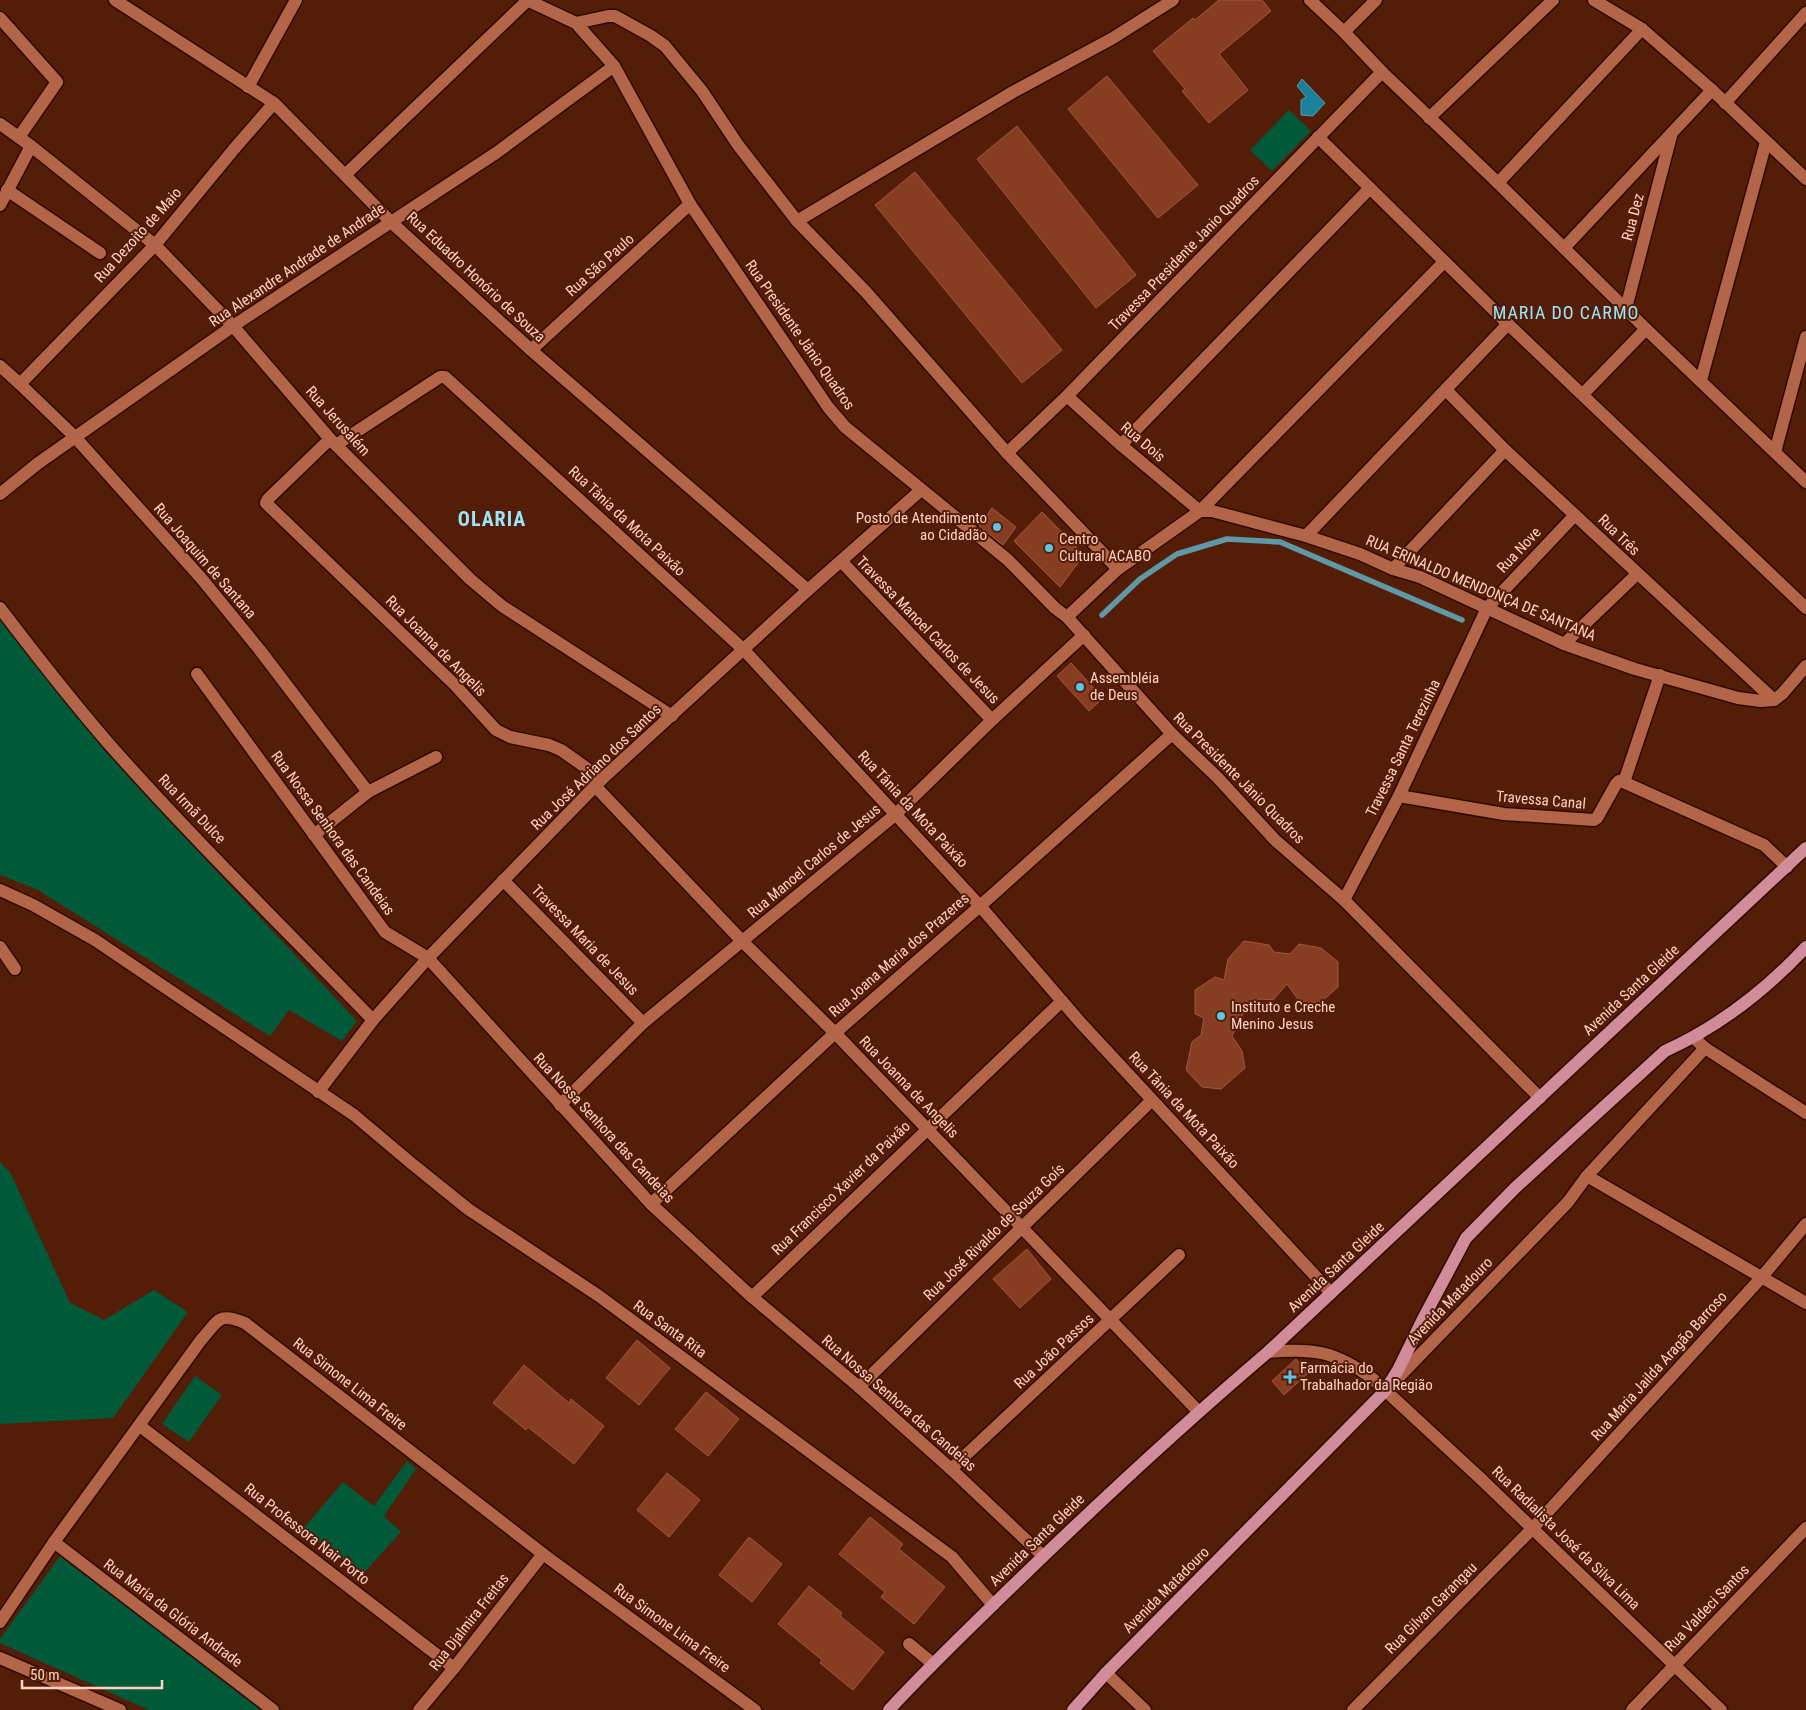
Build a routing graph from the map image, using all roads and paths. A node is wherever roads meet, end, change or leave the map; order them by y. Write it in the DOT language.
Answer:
graph roads {
  1 [pos="115,0"];
  2 [pos="296,0"];
  3 [pos="528,0"];
  4 [pos="1172,0"];
  5 [pos="1310,0"];
  6 [pos="1376,0"];
  7 [pos="1553,0"];
  8 [pos="1594,0"];
  9 [pos="1806,13"];
  10 [pos="0,18"];
  11 [pos="576,23"];
  12 [pos="1642,29"];
  13 [pos="1344,32"];
  14 [pos="614,66"];
  15 [pos="1382,72"];
  16 [pos="248,86"];
  17 [pos="1712,90"];
  18 [pos="274,103"];
  19 [pos="1725,103"];
  20 [pos="1429,118"];
  21 [pos="0,124"];
  22 [pos="1672,133"];
  23 [pos="19,136"];
  24 [pos="1318,137"];
  25 [pos="1766,142"];
  26 [pos="31,146"];
  27 [pos="345,175"];
  28 [pos="1806,179"];
  29 [pos="1498,183"];
  30 [pos="1370,188"];
  31 [pos="7,190"];
  32 [pos="690,204"];
  33 [pos="0,206"];
  34 [pos="797,221"];
  35 [pos="391,222"];
  36 [pos="155,245"];
  37 [pos="1564,248"];
  38 [pos="100,253"];
  39 [pos="1444,262"];
  40 [pos="1626,308"];
  41 [pos="1508,324"];
  42 [pos="233,326"];
  43 [pos="1646,328"];
  44 [pos="1806,337"];
  45 [pos="531,350"];
  46 [pos="0,366"];
  47 [pos="1701,380"];
  48 [pos="20,384"];
  49 [pos="1446,390"];
  50 [pos="1582,394"];
  51 [pos="1067,396"];
  52 [pos="75,437"];
  53 [pos="333,442"];
  54 [pos="1121,445"];
  55 [pos="1505,450"];
  56 [pos="1775,452"];
  57 [pos="1007,453"];
  58 [pos="1806,482"];
  59 [pos="921,490"];
  60 [pos="0,494"];
  61 [pos="1200,510"];
  62 [pos="1574,515"];
  63 [pos="1306,536"];
  64 [pos="841,561"];
  65 [pos="1118,569"];
  66 [pos="1393,569"];
  67 [pos="1637,574"];
  68 [pos="808,590"];
  69 [pos="0,608"];
  70 [pos="1487,608"];
  71 [pos="1806,608"];
  72 [pos="1067,617"];
  73 [pos="1084,635"];
  74 [pos="1564,644"];
  75 [pos="744,650"];
  76 [pos="1806,666"];
  77 [pos="197,674"];
  78 [pos="1660,675"];
  79 [pos="1774,700"];
  80 [pos="672,716"];
  81 [pos="992,720"];
  82 [pos="1172,734"];
  83 [pos="436,757"];
  84 [pos="599,782"];
  85 [pos="1624,782"];
  86 [pos="368,792"];
  87 [pos="1399,796"];
  88 [pos="896,814"];
  89 [pos="314,835"];
  90 [pos="1806,848"];
  91 [pos="1787,867"];
  92 [pos="504,880"];
  93 [pos="0,890"];
  94 [pos="1344,900"];
  95 [pos="980,906"];
  96 [pos="742,941"];
  97 [pos="0,947"];
  98 [pos="1806,947"];
  99 [pos="428,958"];
  100 [pos="15,969"];
  101 [pos="1062,1001"];
  102 [pos="373,1020"];
  103 [pos="643,1023"];
  104 [pos="835,1033"];
  105 [pos="1694,1038"];
  106 [pos="1705,1048"];
  107 [pos="318,1092"];
  108 [pos="1540,1098"];
  109 [pos="1152,1100"];
  110 [pos="560,1105"];
  111 [pos="1806,1113"];
  112 [pos="927,1129"];
  113 [pos="1586,1176"];
  114 [pos="651,1204"];
  115 [pos="1806,1224"];
  116 [pos="1022,1226"];
  117 [pos="1179,1255"];
  118 [pos="1761,1278"];
  119 [pos="1331,1293"];
  120 [pos="752,1297"];
  121 [pos="1806,1303"];
  122 [pos="1110,1321"];
  123 [pos="1268,1352"];
  124 [pos="858,1387"];
  125 [pos="1386,1391"];
  126 [pos="1198,1412"];
  127 [pos="140,1426"];
  128 [pos="951,1469"];
  129 [pos="1533,1528"];
  130 [pos="1806,1528"];
  131 [pos="54,1542"];
  132 [pos="543,1554"];
  133 [pos="1043,1556"];
  134 [pos="993,1605"];
  135 [pos="0,1622"];
  136 [pos="909,1644"];
  137 [pos="0,1658"];
  138 [pos="932,1663"];
  139 [pos="1675,1665"];
  140 [pos="454,1668"];
  141 [pos="1106,1673"];
  142 [pos="120,1710"];
  143 [pos="273,1710"];
  144 [pos="419,1710"];
  145 [pos="755,1710"];
  146 [pos="889,1710"];
  147 [pos="1073,1710"];
  148 [pos="1145,1710"];
  149 [pos="1353,1710"];
  150 [pos="1632,1710"];
  151 [pos="1721,1710"];
  1 -- 16 [label="street, Rua Eduadro Honório de Souza"];
  2 -- 16 [label="street"];
  3 -- 11 [label="street, Rua Presidente Jânio Quadros"];
  3 -- 27 [label="street"];
  4 -- 34 [label="street"];
  5 -- 13 [label="street"];
  6 -- 13 [label="street"];
  7 -- 20 [label="street"];
  8 -- 12 [label="street"];
  9 -- 19 [label="street"];
  10 -- 23 [label="street"];
  11 -- 14 [label="street, Rua Presidente Jânio Quadros"];
  11 -- 34 [label="street"];
  12 -- 17 [label="street"];
  12 -- 29 [label="street"];
  13 -- 15 [label="street"];
  14 -- 32 [label="street, Rua Presidente Jânio Quadros"];
  14 -- 35 [label="street, Rua Alexandre Andrade de Andrade"];
  15 -- 20 [label="street"];
  15 -- 24 [label="street, Travessa Presidente Janio Quadros"];
  16 -- 18 [label="street, Rua Eduadro Honório de Souza"];
  17 -- 19 [label="street"];
  17 -- 22 [label="street"];
  18 -- 27 [label="street, Rua Eduadro Honório de Souza"];
  18 -- 36 [label="street, Rua Dezoito de Maio"];
  19 -- 25 [label="street"];
  20 -- 29 [label="street"];
  21 -- 23 [label="street, Rua Jerusalém"];
  22 -- 37 [label="street"];
  22 -- 40 [label="street, Rua Dez"];
  23 -- 26 [label="street, Rua Jerusalém"];
  24 -- 30 [label="street"];
  24 -- 51 [label="street, Travessa Presidente Janio Quadros"];
  25 -- 28 [label="street"];
  25 -- 47 [label="street"];
  26 -- 31 [label="street"];
  26 -- 36 [label="street, Rua Jerusalém"];
  27 -- 35 [label="street, Rua Eduadro Honório de Souza"];
  29 -- 37 [label="street"];
  30 -- 39 [label="street"];
  30 -- 54 [label="street"];
  31 -- 33 [label="street"];
  31 -- 38 [label="street"];
  32 -- 45 [label="street, Rua São Paulo"];
  32 -- 59 [label="street, Rua Presidente Jânio Quadros"];
  34 -- 57 [label="street"];
  35 -- 42 [label="street, Rua Alexandre Andrade de Andrade"];
  35 -- 45 [label="street, Rua Eduadro Honório de Souza"];
  36 -- 42 [label="street, Rua Jerusalém"];
  36 -- 48 [label="street, Rua Dezoito de Maio"];
  37 -- 40 [label="street"];
  39 -- 41 [label="street"];
  39 -- 61 [label="street"];
  40 -- 43 [label="street"];
  41 -- 49 [label="street"];
  41 -- 50 [label="street"];
  42 -- 52 [label="street, Rua Alexandre Andrade de Andrade"];
  42 -- 53 [label="street, Rua Jerusalém"];
  43 -- 47 [label="street"];
  43 -- 50 [label="street"];
  44 -- 56 [label="street"];
  45 -- 68 [label="street, Rua Eduadro Honório de Souza"];
  46 -- 48 [label="street, Rua Joaquim de Santana"];
  47 -- 56 [label="street"];
  48 -- 52 [label="street, Rua Joaquim de Santana"];
  49 -- 55 [label="street, Rua Três"];
  49 -- 63 [label="street"];
  50 -- 71 [label="street"];
  51 -- 54 [label="street, Rua Dois"];
  51 -- 57 [label="street, Travessa Presidente Janio Quadros"];
  52 -- 60 [label="street, Rua Alexandre Andrade de Andrade"];
  52 -- 86 [label="street, Rua Joaquim de Santana"];
  53 -- 75 [label="street, Rua Tânia da Mota Paixão"];
  53 -- 80 [label="street, Rua Jerusalém"];
  53 -- 84 [label="street, Rua Joanna de Angelis"];
  54 -- 61 [label="street, Rua Dois"];
  55 -- 62 [label="street, Rua Três"];
  55 -- 66 [label="street"];
  56 -- 58 [label="street"];
  57 -- 65 [label="street"];
  59 -- 64 [label="street, Rua José Adriano dos Santos"];
  59 -- 72 [label="street, Rua Presidente Jânio Quadros"];
  61 -- 63 [label="street, RUA ERINALDO MENDONÇA DE SANTANA"];
  61 -- 65 [label="street"];
  62 -- 67 [label="street, Rua Três"];
  62 -- 70 [label="street, Rua Nove"];
  63 -- 66 [label="street, RUA ERINALDO MENDONÇA DE SANTANA"];
  64 -- 68 [label="street, Rua José Adriano dos Santos"];
  64 -- 81 [label="street, Travessa Manoel Carlos de Jesus"];
  65 -- 72 [label="street"];
  66 -- 70 [label="street, RUA ERINALDO MENDONÇA DE SANTANA"];
  67 -- 74 [label="street"];
  67 -- 79 [label="street, Rua Três"];
  68 -- 75 [label="street, Rua José Adriano dos Santos"];
  69 -- 102 [label="street, Rua Irmã Dulce"];
  70 -- 74 [label="street, RUA ERINALDO MENDONÇA DE SANTANA"];
  70 -- 87 [label="street, Travessa Santa Terezinha"];
  72 -- 73 [label="street, Rua Presidente Jânio Quadros"];
  73 -- 81 [label="street, Rua Manoel Carlos de Jesus"];
  73 -- 82 [label="street, Rua Presidente Jânio Quadros"];
  74 -- 78 [label="street, RUA ERINALDO MENDONÇA DE SANTANA"];
  75 -- 80 [label="street, Rua José Adriano dos Santos"];
  75 -- 88 [label="street, Rua Tânia da Mota Paixão"];
  76 -- 79 [label="street"];
  77 -- 89 [label="street, Rua Nossa Senhora das Candeias"];
  78 -- 79 [label="street, RUA ERINALDO MENDONÇA DE SANTANA"];
  78 -- 85 [label="street"];
  80 -- 84 [label="street, Rua José Adriano dos Santos"];
  81 -- 88 [label="street, Rua Manoel Carlos de Jesus"];
  82 -- 94 [label="street, Rua Presidente Jânio Quadros"];
  82 -- 95 [label="street, Rua Joana Maria dos Prazeres"];
  83 -- 86 [label="street"];
  84 -- 92 [label="street, Rua José Adriano dos Santos"];
  84 -- 96 [label="street, Rua Joanna de Angelis"];
  85 -- 87 [label="street, Travessa Canal"];
  85 -- 91 [label="street"];
  86 -- 89 [label="street"];
  87 -- 94 [label="street, Travessa Santa Terezinha"];
  88 -- 95 [label="street, Rua Tânia da Mota Paixão"];
  88 -- 96 [label="street, Rua Manoel Carlos de Jesus"];
  89 -- 99 [label="street, Rua Nossa Senhora das Candeias"];
  90 -- 91 [label="main road, Avenida Santa Gleide"];
  91 -- 108 [label="main road, Avenida Santa Gleide"];
  92 -- 99 [label="street, Rua José Adriano dos Santos"];
  92 -- 103 [label="street, Travessa Maria de Jesus"];
  93 -- 107 [label="street"];
  94 -- 108 [label="street, Rua Presidente Jânio Quadros"];
  95 -- 101 [label="street, Rua Tânia da Mota Paixão"];
  95 -- 104 [label="street, Rua Joana Maria dos Prazeres"];
  96 -- 103 [label="street, Rua Manoel Carlos de Jesus"];
  96 -- 104 [label="street, Rua Joanna de Angelis"];
  97 -- 100 [label="street"];
  98 -- 105 [label="main road"];
  99 -- 102 [label="street, Rua José Adriano dos Santos"];
  99 -- 110 [label="street, Rua Nossa Senhora das Candeias"];
  101 -- 109 [label="street, Rua Tânia da Mota Paixão"];
  101 -- 112 [label="street, Rua Francisco Xavier da Paixão"];
  102 -- 107 [label="street, Rua José Adriano dos Santos"];
  103 -- 110 [label="street, Rua Manoel Carlos de Jesus"];
  104 -- 112 [label="street, Rua Joanna de Angelis"];
  104 -- 114 [label="street, Rua Joana Maria dos Prazeres"];
  105 -- 106 [label="street"];
  105 -- 125 [label="main road"];
  106 -- 111 [label="street"];
  106 -- 113 [label="street, Avenida Matadouro"];
  107 -- 134 [label="street, Rua Santa Rita"];
  108 -- 119 [label="main road, Avenida Santa Gleide"];
  109 -- 116 [label="street, Rua José Rivaldo de Souza Goís"];
  109 -- 119 [label="street, Rua Tânia da Mota Paixão"];
  110 -- 114 [label="street, Rua Nossa Senhora das Candeias"];
  112 -- 116 [label="street, Rua Joanna de Angelis"];
  112 -- 120 [label="street, Rua Francisco Xavier da Paixão"];
  113 -- 118 [label="street"];
  113 -- 125 [label="street, Avenida Matadouro"];
  114 -- 120 [label="street, Rua Nossa Senhora das Candeias"];
  115 -- 118 [label="street, Rua Maria Jailda Aragão Barroso"];
  116 -- 122 [label="street, Rua Joanna de Angelis"];
  116 -- 124 [label="street, Rua José Rivaldo de Souza Goís"];
  117 -- 122 [label="street, Rua João Passos"];
  118 -- 121 [label="street"];
  118 -- 129 [label="street, Rua Maria Jailda Aragão Barroso"];
  119 -- 123 [label="main road, Avenida Santa Gleide"];
  120 -- 124 [label="street, Rua Nossa Senhora das Candeias"];
  122 -- 126 [label="street, Rua Joanna de Angelis"];
  122 -- 128 [label="street, Rua João Passos"];
  123 -- 125 [label="street, Rua Radialista José da Silva Lima"];
  123 -- 126 [label="main road, Avenida Santa Gleide"];
  124 -- 128 [label="street, Rua Nossa Senhora das Candeias"];
  125 -- 129 [label="street, Rua Radialista José da Silva Lima"];
  125 -- 141 [label="main road, Avenida Matadouro"];
  126 -- 133 [label="main road, Avenida Santa Gleide"];
  127 -- 131 [label="street, Rua Simone Lima Freire"];
  127 -- 132 [label="street, Rua Simone Lima Freire"];
  127 -- 140 [label="street, Rua Professora Nair Porto"];
  128 -- 133 [label="street, Rua Nossa Senhora das Candeias"];
  129 -- 139 [label="street, Rua Radialista José da Silva Lima"];
  129 -- 149 [label="street, Rua Gilvan Garangau"];
  130 -- 139 [label="street, Rua Valdeci Santos"];
  131 -- 135 [label="street, Rua Simone Lima Freire"];
  131 -- 143 [label="street, Rua Maria da Glória Andrade"];
  132 -- 140 [label="street, Rua Djalmira Freitas"];
  132 -- 145 [label="street, Rua Simone Lima Freire"];
  133 -- 134 [label="main road, Avenida Santa Gleide"];
  134 -- 138 [label="main road, Avenida Santa Gleide"];
  136 -- 138 [label="street"];
  137 -- 142 [label="street"];
  138 -- 146 [label="main road, Avenida Santa Gleide"];
  139 -- 150 [label="street, Rua Valdeci Santos"];
  139 -- 151 [label="street, Rua Radialista José da Silva Lima"];
  140 -- 144 [label="street, Rua Djalmira Freitas"];
  141 -- 147 [label="main road, Avenida Matadouro"];
  141 -- 148 [label="street"];
}
